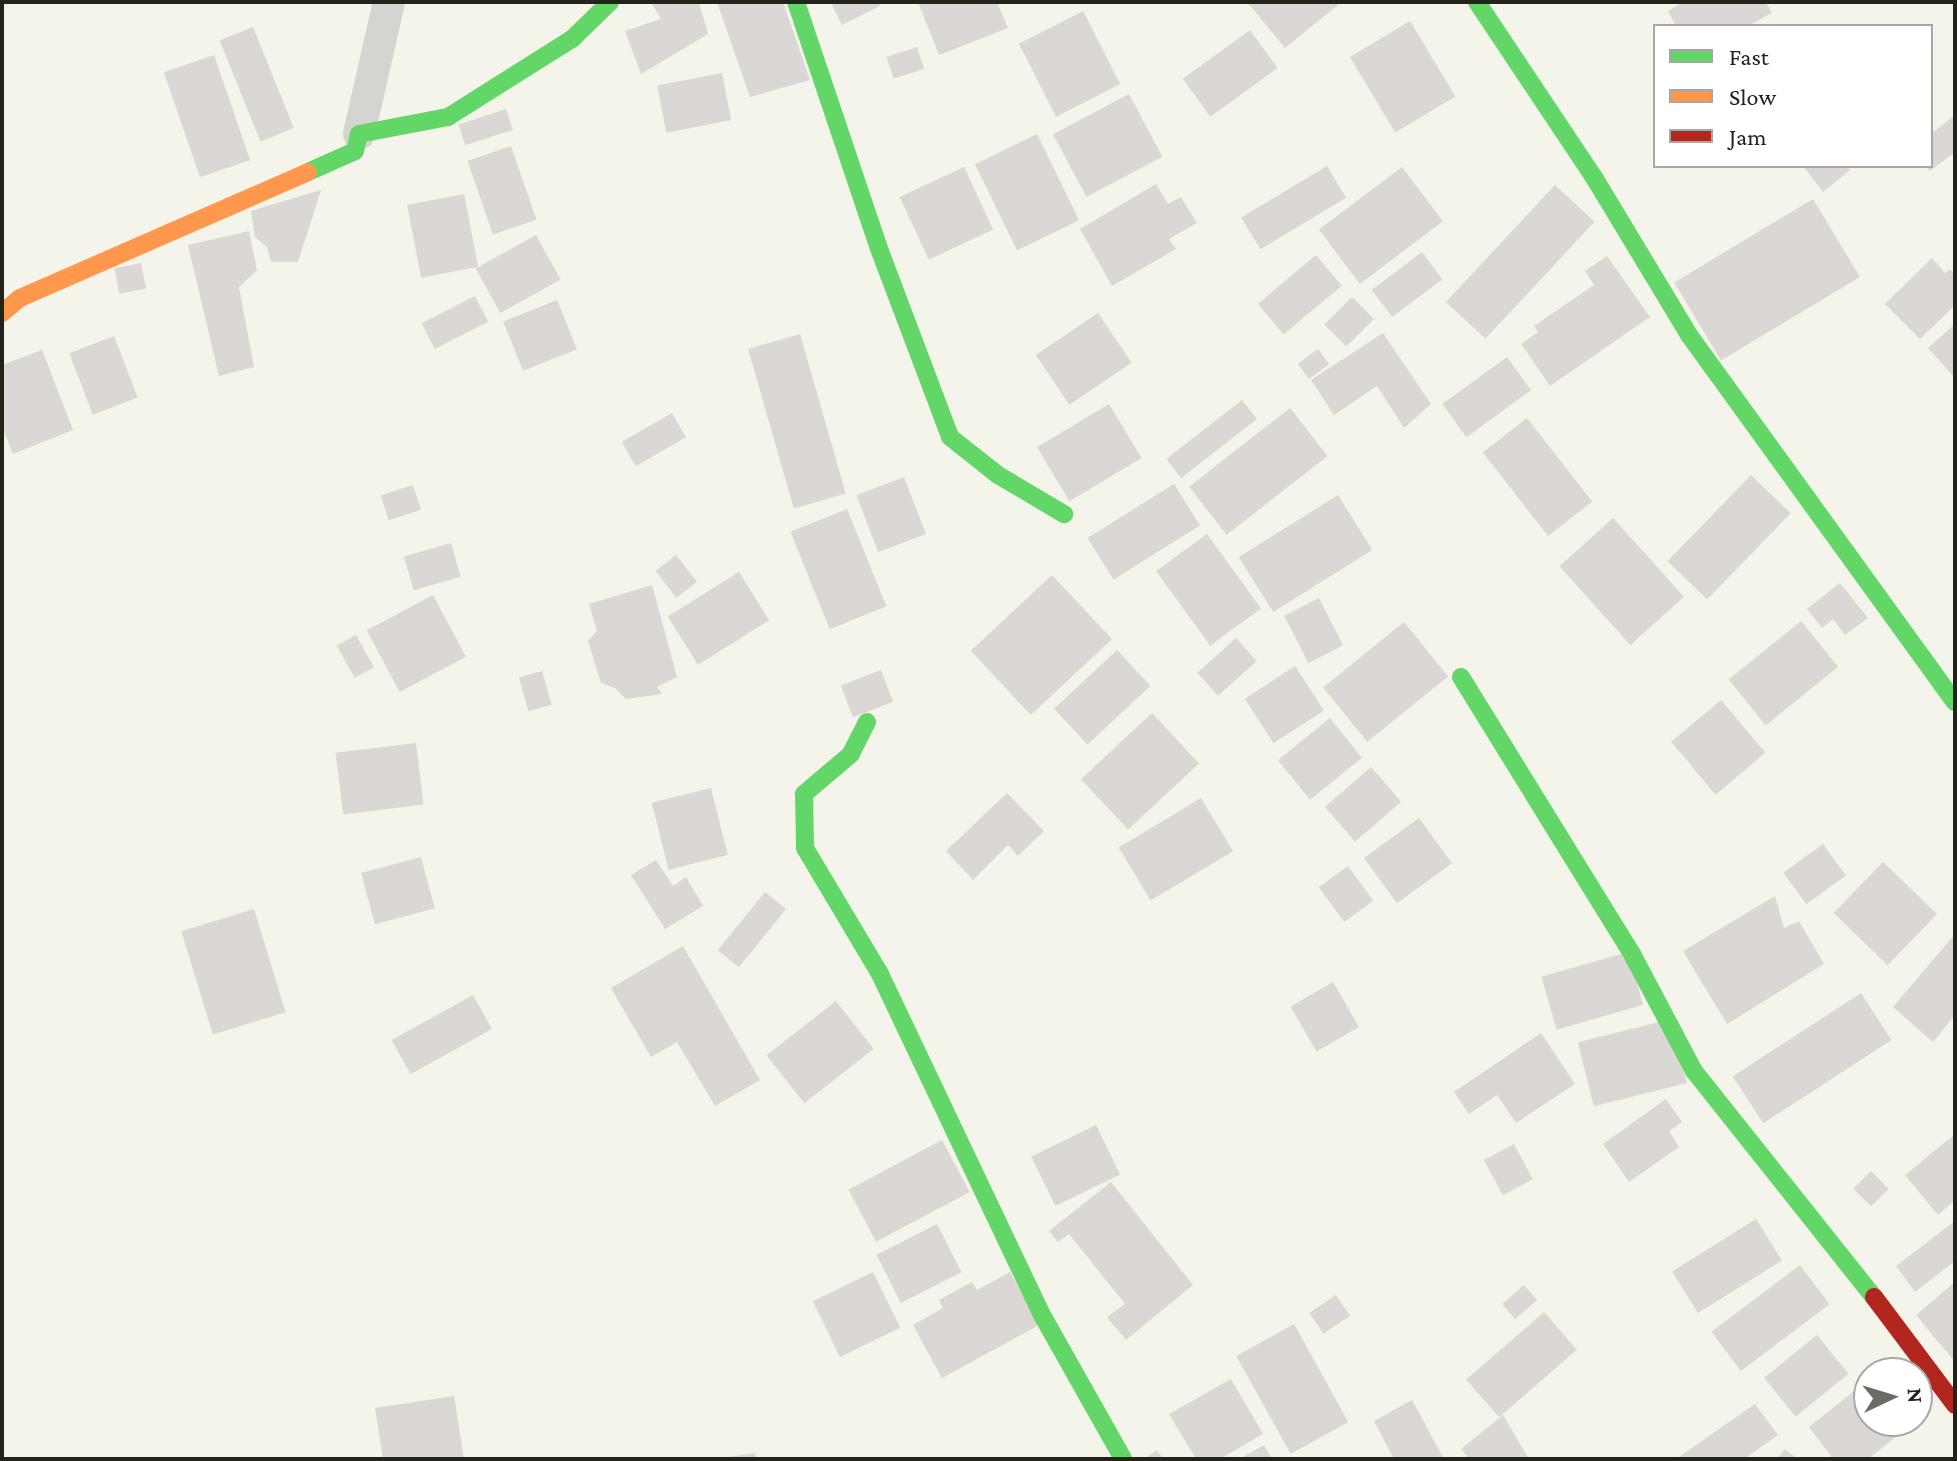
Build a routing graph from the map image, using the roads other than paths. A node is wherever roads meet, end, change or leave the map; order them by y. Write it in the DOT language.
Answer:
graph roads {
  1 [pos="389,2"];
  2 [pos="610,2"];
  3 [pos="796,2"];
  4 [pos="1477,2"];
  5 [pos="359,134"];
  6 [pos="2,313"];
  7 [pos="1064,514"];
  8 [pos="1461,677"];
  9 [pos="1955,702"];
  10 [pos="867,722"];
  11 [pos="1955,1405"];
  12 [pos="1123,1459"];
  1 -- 5 [label="street"];
  2 -- 5 [label="street"];
  3 -- 7 [label="street"];
  4 -- 9 [label="street"];
  5 -- 6 [label="street"];
  8 -- 11 [label="street"];
  10 -- 12 [label="street"];
}
